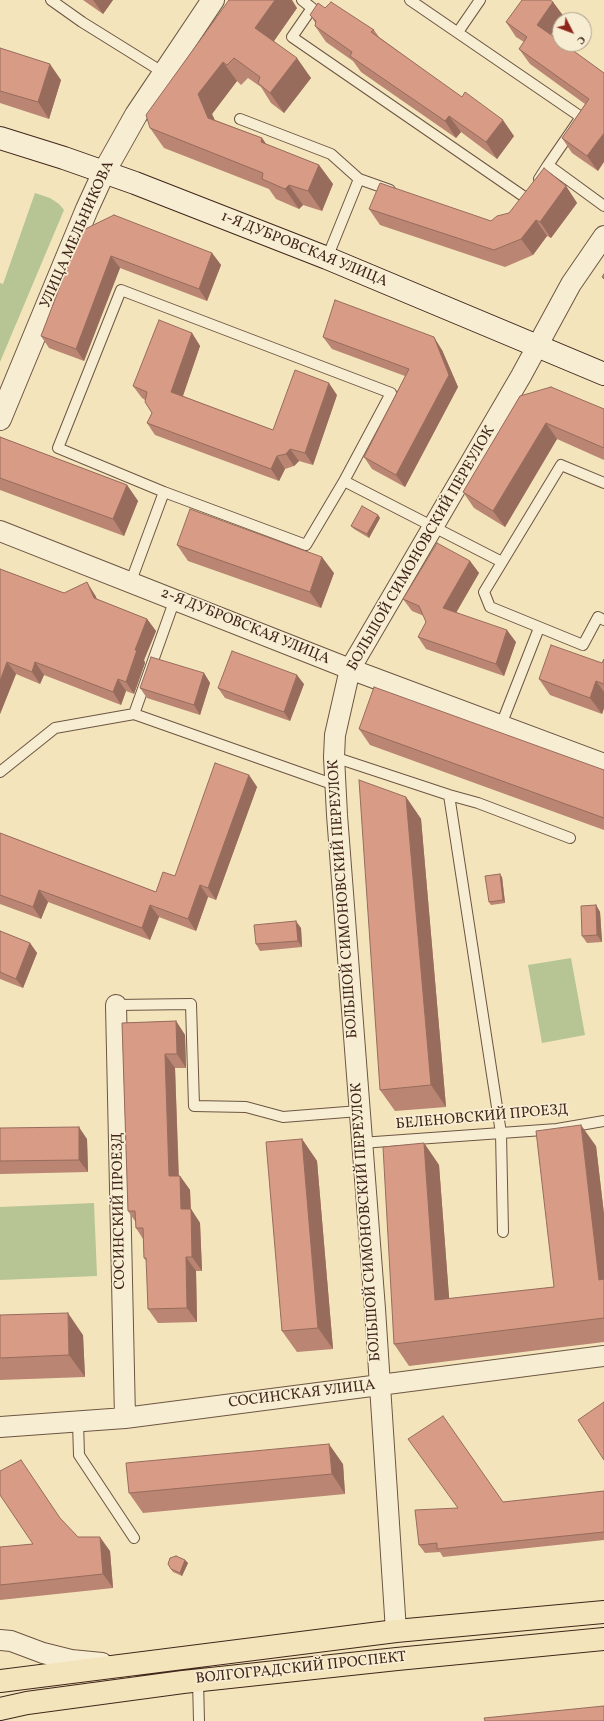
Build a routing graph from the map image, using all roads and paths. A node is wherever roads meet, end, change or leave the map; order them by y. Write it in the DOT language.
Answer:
graph roads {
  1 [pos="51,0"];
  2 [pos="213,0"];
  3 [pos="302,0"];
  4 [pos="410,0"];
  5 [pos="480,0"];
  6 [pos="315,4"];
  7 [pos="458,32"];
  8 [pos="164,73"];
  9 [pos="240,118"];
  10 [pos="0,138"];
  11 [pos="548,165"];
  12 [pos="104,172"];
  13 [pos="359,179"];
  14 [pos="396,192"];
  15 [pos="604,206"];
  16 [pos="604,236"];
  17 [pos="327,258"];
  18 [pos="538,345"];
  19 [pos="604,374"];
  20 [pos="0,419"];
  21 [pos="344,481"];
  22 [pos="604,483"];
  23 [pos="164,492"];
  24 [pos="434,527"];
  25 [pos="0,531"];
  26 [pos="502,562"];
  27 [pos="130,581"];
  28 [pos="175,599"];
  29 [pos="604,620"];
  30 [pos="539,628"];
  31 [pos="350,669"];
  32 [pos="134,714"];
  33 [pos="501,725"];
  34 [pos="334,757"];
  35 [pos="604,764"];
  36 [pos="0,772"];
  37 [pos="335,785"];
  38 [pos="449,796"];
  39 [pos="570,838"];
  40 [pos="116,1005"];
  41 [pos="359,1111"];
  42 [pos="604,1121"];
  43 [pos="501,1132"];
  44 [pos="361,1144"];
  45 [pos="503,1232"];
  46 [pos="604,1356"];
  47 [pos="379,1385"];
  48 [pos="126,1418"];
  49 [pos="78,1422"];
  50 [pos="0,1427"];
  51 [pos="134,1538"];
  52 [pos="604,1612"];
  53 [pos="396,1631"];
  54 [pos="604,1639"];
  55 [pos="0,1640"];
  56 [pos="116,1665"];
  57 [pos="198,1680"];
  58 [pos="0,1681"];
  59 [pos="0,1710"];
  60 [pos="199,1721"];
  1 -- 8 [label="lane"];
  2 -- 8 [label="main road, УЛИЦА МЕЛЬНИКОВА"];
  3 -- 6 [label="lane"];
  4 -- 7 [label="lane"];
  5 -- 7 [label="lane"];
  6 -- 11 [label="lane"];
  7 -- 11 [label="lane"];
  8 -- 12 [label="main road, УЛИЦА МЕЛЬНИКОВА"];
  9 -- 13 [label="lane"];
  10 -- 12 [label="main road, 1-Я ДУБРОВСКАЯ УЛИЦА"];
  11 -- 15 [label="lane"];
  12 -- 17 [label="main road, 1-Я ДУБРОВСКАЯ УЛИЦА"];
  12 -- 20 [label="main road, УЛИЦА МЕЛЬНИКОВА"];
  13 -- 14 [label="lane"];
  13 -- 17 [label="lane"];
  16 -- 18 [label="street, БОЛЬШОЙ СИМОНОВСКИЙ ПЕРЕУЛОК"];
  17 -- 18 [label="main road, 1-Я ДУБРОВСКАЯ УЛИЦА"];
  18 -- 19 [label="main road, 1-Я ДУБРОВСКАЯ УЛИЦА"];
  18 -- 24 [label="street, БОЛЬШОЙ СИМОНОВСКИЙ ПЕРЕУЛОК"];
  21 -- 23 [label="lane"];
  21 -- 23 [label="lane"];
  21 -- 24 [label="lane"];
  22 -- 26 [label="lane"];
  23 -- 27 [label="lane"];
  24 -- 26 [label="lane"];
  24 -- 31 [label="street, БОЛЬШОЙ СИМОНОВСКИЙ ПЕРЕУЛОК"];
  25 -- 27 [label="street, 2-Я ДУБРОВСКАЯ УЛИЦА"];
  26 -- 30 [label="lane"];
  27 -- 28 [label="street, 2-Я ДУБРОВСКАЯ УЛИЦА"];
  28 -- 31 [label="street, 2-Я ДУБРОВСКАЯ УЛИЦА"];
  28 -- 32 [label="lane"];
  29 -- 30 [label="lane"];
  30 -- 33 [label="lane"];
  31 -- 33 [label="street, 2-Я ДУБРОВСКАЯ УЛИЦА"];
  31 -- 34 [label="street, БОЛЬШОЙ СИМОНОВСКИЙ ПЕРЕУЛОК"];
  32 -- 36 [label="lane"];
  32 -- 37 [label="lane"];
  33 -- 35 [label="street, 2-Я ДУБРОВСКАЯ УЛИЦА"];
  34 -- 37 [label="street, БОЛЬШОЙ СИМОНОВСКИЙ ПЕРЕУЛОК"];
  34 -- 38 [label="lane"];
  37 -- 41 [label="street, БОЛЬШОЙ СИМОНОВСКИЙ ПЕРЕУЛОК"];
  38 -- 39 [label="lane"];
  38 -- 43 [label="lane"];
  40 -- 41 [label="lane"];
  40 -- 48 [label="street, СОСИНСКИЙ ПРОЕЗД"];
  41 -- 44 [label="street, БОЛЬШОЙ СИМОНОВСКИЙ ПЕРЕУЛОК"];
  42 -- 43 [label="lane, БЕЛЕНОВСКИЙ ПРОЕЗД"];
  43 -- 44 [label="lane, БЕЛЕНОВСКИЙ ПРОЕЗД"];
  43 -- 45 [label="lane"];
  44 -- 47 [label="street, БОЛЬШОЙ СИМОНОВСКИЙ ПЕРЕУЛОК"];
  46 -- 47 [label="street, СОСИНСКАЯ УЛИЦА"];
  47 -- 48 [label="street, СОСИНСКАЯ УЛИЦА"];
  47 -- 53 [label="street, БОЛЬШОЙ СИМОНОВСКИЙ ПЕРЕУЛОК"];
  48 -- 49 [label="street, СОСИНСКАЯ УЛИЦА"];
  49 -- 50 [label="street, СОСИНСКАЯ УЛИЦА"];
  49 -- 51 [label="lane"];
  52 -- 53 [label="main road, ВОЛГОГРАДСКИЙ ПРОСПЕКТ"];
  53 -- 56 [label="main road, ВОЛГОГРАДСКИЙ ПРОСПЕКТ"];
  54 -- 57 [label="main road, ВОЛГОГРАДСКИЙ ПРОСПЕКТ"];
  55 -- 56 [label="street"];
  56 -- 58 [label="main road, ВОЛГОГРАДСКИЙ ПРОСПЕКТ"];
  57 -- 59 [label="main road, ВОЛГОГРАДСКИЙ ПРОСПЕКТ"];
  57 -- 60 [label="lane"];
}
